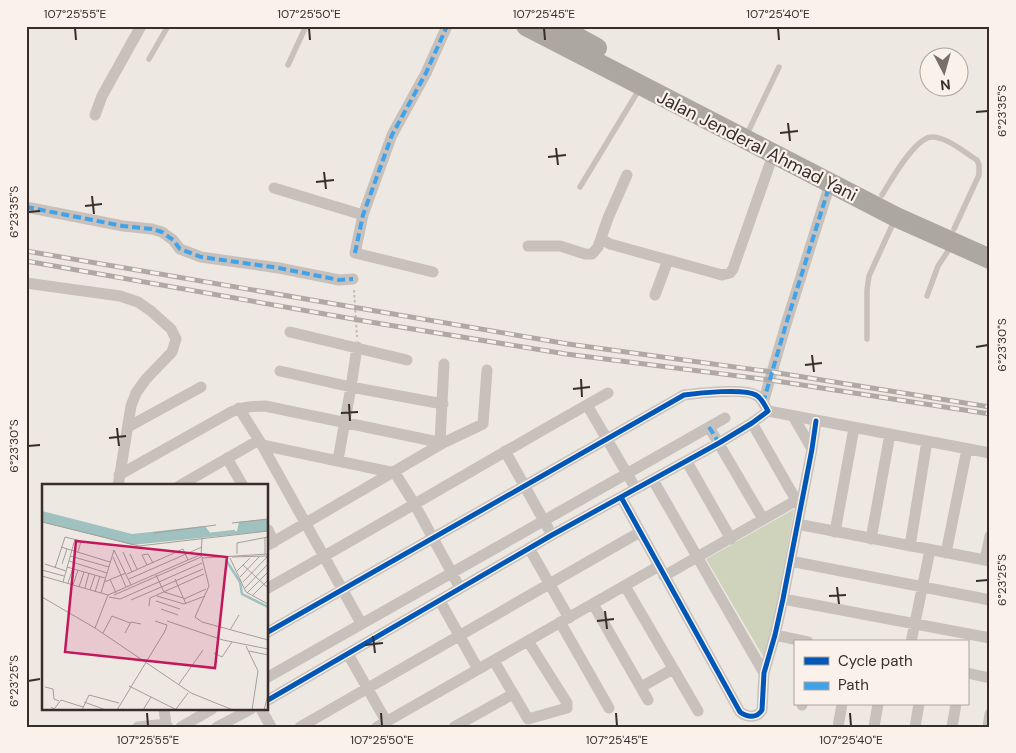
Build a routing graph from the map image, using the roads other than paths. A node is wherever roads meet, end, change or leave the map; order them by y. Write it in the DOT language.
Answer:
graph roads {
  1 [pos="141,26"];
  2 [pos="168,26"];
  3 [pos="306,26"];
  4 [pos="447,26"];
  5 [pos="526,26"];
  6 [pos="557,26"];
  7 [pos="149,59"];
  8 [pos="288,65"];
  9 [pos="779,68"];
  10 [pos="642,86"];
  11 [pos="95,115"];
  12 [pos="748,132"];
  13 [pos="774,155"];
  14 [pos="627,175"];
  15 [pos="830,184"];
  16 [pos="580,187"];
  17 [pos="274,188"];
  18 [pos="882,195"];
  19 [pos="26,207"];
  20 [pos="363,215"];
  21 [pos="896,217"];
  22 [pos="953,236"];
  23 [pos="601,239"];
  24 [pos="990,245"];
  25 [pos="528,246"];
  26 [pos="990,259"];
  27 [pos="668,260"];
  28 [pos="433,272"];
  29 [pos="353,279"];
  30 [pos="26,283"];
  31 [pos="655,295"];
  32 [pos="927,296"];
  33 [pos="290,332"];
  34 [pos="867,339"];
  35 [pos="357,347"];
  36 [pos="406,360"];
  37 [pos="444,364"];
  38 [pos="487,370"];
  39 [pos="280,371"];
  40 [pos="201,387"];
  41 [pos="352,387"];
  42 [pos="608,394"];
  43 [pos="443,404"];
  44 [pos="587,405"];
  45 [pos="765,407"];
  46 [pos="240,408"];
  47 [pos="793,416"];
  48 [pos="725,418"];
  49 [pos="816,421"];
  50 [pos="345,423"];
  51 [pos="752,423"];
  52 [pos="710,426"];
  53 [pos="128,427"];
  54 [pos="854,428"];
  55 [pos="890,434"];
  56 [pos="606,439"];
  57 [pos="927,441"];
  58 [pos="442,442"];
  59 [pos="261,443"];
  60 [pos="720,443"];
  61 [pos="812,449"];
  62 [pos="967,449"];
  63 [pos="505,450"];
  64 [pos="990,453"];
  65 [pos="227,458"];
  66 [pos="338,460"];
  67 [pos="686,462"];
  68 [pos="395,473"];
  69 [pos="626,474"];
  70 [pos="119,480"];
  71 [pos="653,480"];
  72 [pos="196,482"];
  73 [pos="242,484"];
  74 [pos="524,485"];
  75 [pos="636,489"];
  76 [pos="621,497"];
  77 [pos="799,499"];
  78 [pos="415,505"];
  79 [pos="763,519"];
  80 [pos="544,521"];
  81 [pos="305,524"];
  82 [pos="797,524"];
  83 [pos="640,532"];
  84 [pos="835,532"];
  85 [pos="552,535"];
  86 [pos="990,536"];
  87 [pos="434,538"];
  88 [pos="731,539"];
  89 [pos="871,539"];
  90 [pos="271,543"];
  91 [pos="910,546"];
  92 [pos="529,548"];
  93 [pos="930,550"];
  94 [pos="946,553"];
  95 [pos="324,557"];
  96 [pos="698,558"];
  97 [pos="790,561"];
  98 [pos="987,561"];
  99 [pos="662,571"];
  100 [pos="452,572"];
  101 [pos="549,584"];
  102 [pos="625,586"];
  103 [pos="269,587"];
  104 [pos="922,587"];
  105 [pos="460,588"];
  106 [pos="342,589"];
  107 [pos="783,598"];
  108 [pos="440,600"];
  109 [pos="990,600"];
  110 [pos="593,604"];
  111 [pos="565,620"];
  112 [pos="362,623"];
  113 [pos="914,623"];
  114 [pos="269,631"];
  115 [pos="775,635"];
  116 [pos="459,636"];
  117 [pos="990,638"];
  118 [pos="799,640"];
  119 [pos="911,640"];
  120 [pos="528,641"];
  121 [pos="348,654"];
  122 [pos="494,661"];
  123 [pos="674,669"];
  124 [pos="478,670"];
  125 [pos="269,673"];
  126 [pos="764,673"];
  127 [pos="968,673"];
  128 [pos="990,678"];
  129 [pos="641,687"];
  130 [pos="367,688"];
  131 [pos="513,694"];
  132 [pos="269,699"];
  133 [pos="648,700"];
  134 [pos="842,706"];
  135 [pos="878,706"];
  136 [pos="919,706"];
  137 [pos="956,706"];
  138 [pos="609,708"];
  139 [pos="164,710"];
  140 [pos="210,710"];
  141 [pos="249,710"];
  142 [pos="262,710"];
  143 [pos="698,711"];
  144 [pos="990,714"];
  145 [pos="381,724"];
  146 [pos="164,725"];
  147 [pos="138,727"];
  148 [pos="181,727"];
  149 [pos="218,727"];
  150 [pos="271,727"];
  151 [pos="300,727"];
  152 [pos="454,727"];
  153 [pos="838,727"];
  154 [pos="874,727"];
  155 [pos="915,727"];
  156 [pos="952,727"];
  157 [pos="988,727"];
  1 -- 11 [label="street"];
  2 -- 7 [label="lane"];
  3 -- 8 [label="lane"];
  4 -- 20 [label="street"];
  5 -- 10 [label="highway, Jalan Jenderal Ahmad Yani"];
  6 -- 12 [label="highway, Jalan Jenderal Ahmad Yani"];
  9 -- 12 [label="lane"];
  10 -- 13 [label="highway, Jalan Jenderal Ahmad Yani"];
  10 -- 16 [label="lane"];
  12 -- 18 [label="highway, Jalan Jenderal Ahmad Yani"];
  13 -- 15 [label="highway, Jalan Jenderal Ahmad Yani"];
  13 -- 27 [label="street"];
  14 -- 23 [label="street"];
  15 -- 21 [label="highway, Jalan Jenderal Ahmad Yani"];
  15 -- 45 [label="street"];
  17 -- 20 [label="street"];
  18 -- 22 [label="highway, Jalan Jenderal Ahmad Yani"];
  18 -- 22 [label="lane"];
  19 -- 29 [label="street"];
  20 -- 28 [label="street"];
  21 -- 22 [label="highway, Jalan Jenderal Ahmad Yani"];
  21 -- 34 [label="lane"];
  22 -- 24 [label="highway, Jalan Jenderal Ahmad Yani"];
  22 -- 26 [label="highway, Jalan Jenderal Ahmad Yani"];
  22 -- 32 [label="lane"];
  23 -- 25 [label="street"];
  23 -- 27 [label="street"];
  27 -- 31 [label="street"];
  30 -- 53 [label="street"];
  33 -- 35 [label="street"];
  35 -- 36 [label="street"];
  35 -- 41 [label="street"];
  37 -- 43 [label="street"];
  38 -- 58 [label="street"];
  39 -- 41 [label="street"];
  40 -- 53 [label="street"];
  41 -- 43 [label="street"];
  41 -- 50 [label="street"];
  42 -- 44 [label="street"];
  43 -- 58 [label="street"];
  44 -- 56 [label="street"];
  44 -- 63 [label="street"];
  45 -- 47 [label="street"];
  45 -- 51 [label="street"];
  45 -- 56 [label="street"];
  46 -- 50 [label="street"];
  46 -- 59 [label="street"];
  46 -- 70 [label="street"];
  47 -- 49 [label="street"];
  47 -- 61 [label="street"];
  48 -- 52 [label="street"];
  49 -- 54 [label="street"];
  49 -- 61 [label="street"];
  50 -- 58 [label="street"];
  50 -- 66 [label="street"];
  51 -- 60 [label="street"];
  51 -- 77 [label="street"];
  52 -- 60 [label="street"];
  52 -- 69 [label="street"];
  53 -- 70 [label="street"];
  54 -- 55 [label="street"];
  54 -- 84 [label="street"];
  55 -- 57 [label="street"];
  55 -- 89 [label="street"];
  56 -- 69 [label="street"];
  56 -- 74 [label="street"];
  57 -- 62 [label="street"];
  57 -- 91 [label="street"];
  58 -- 68 [label="street"];
  59 -- 65 [label="street"];
  59 -- 66 [label="street"];
  59 -- 81 [label="street"];
  60 -- 67 [label="street"];
  60 -- 79 [label="street"];
  61 -- 77 [label="street"];
  62 -- 64 [label="street"];
  62 -- 94 [label="street"];
  63 -- 74 [label="street"];
  63 -- 78 [label="street"];
  65 -- 72 [label="street"];
  65 -- 73 [label="street"];
  66 -- 68 [label="street"];
  67 -- 71 [label="street"];
  67 -- 88 [label="street"];
  68 -- 78 [label="street"];
  68 -- 81 [label="street"];
  69 -- 75 [label="street"];
  69 -- 80 [label="street"];
  71 -- 75 [label="street"];
  71 -- 96 [label="street"];
  74 -- 80 [label="street"];
  74 -- 87 [label="street"];
  75 -- 76 [label="street"];
  76 -- 83 [label="street"];
  76 -- 85 [label="street"];
  77 -- 79 [label="street"];
  77 -- 82 [label="street"];
  78 -- 87 [label="street"];
  78 -- 95 [label="street"];
  79 -- 88 [label="street"];
  80 -- 85 [label="street"];
  80 -- 100 [label="street"];
  81 -- 90 [label="street"];
  81 -- 95 [label="street"];
  82 -- 84 [label="street"];
  82 -- 97 [label="street"];
  83 -- 99 [label="street"];
  83 -- 101 [label="street"];
  84 -- 89 [label="street"];
  85 -- 92 [label="street"];
  86 -- 98 [label="street"];
  87 -- 100 [label="street"];
  87 -- 106 [label="street"];
  88 -- 96 [label="street"];
  89 -- 91 [label="street"];
  91 -- 93 [label="street"];
  92 -- 101 [label="street"];
  92 -- 105 [label="street"];
  93 -- 94 [label="street"];
  93 -- 104 [label="street"];
  94 -- 98 [label="street"];
  95 -- 103 [label="street"];
  95 -- 106 [label="street"];
  96 -- 99 [label="street"];
  96 -- 126 [label="street"];
  97 -- 104 [label="street"];
  97 -- 107 [label="street"];
  99 -- 102 [label="street"];
  99 -- 126 [label="street"];
  100 -- 105 [label="street"];
  100 -- 112 [label="street"];
  101 -- 111 [label="street"];
  101 -- 116 [label="street"];
  102 -- 110 [label="street"];
  102 -- 123 [label="street"];
  104 -- 109 [label="street"];
  104 -- 113 [label="street"];
  105 -- 108 [label="street"];
  106 -- 112 [label="street"];
  106 -- 114 [label="street"];
  107 -- 113 [label="street"];
  107 -- 115 [label="street"];
  108 -- 116 [label="street"];
  108 -- 121 [label="street"];
  110 -- 111 [label="street"];
  110 -- 129 [label="street"];
  111 -- 120 [label="street"];
  111 -- 138 [label="street"];
  112 -- 125 [label="street"];
  113 -- 117 [label="street"];
  113 -- 119 [label="street"];
  115 -- 118 [label="street"];
  115 -- 126 [label="street"];
  116 -- 124 [label="street"];
  116 -- 130 [label="street"];
  120 -- 122 [label="street"];
  120 -- 131 [label="street"];
  121 -- 130 [label="street"];
  121 -- 132 [label="street"];
  122 -- 124 [label="street"];
  122 -- 131 [label="street"];
  123 -- 129 [label="street"];
  123 -- 143 [label="street"];
  124 -- 145 [label="street"];
  127 -- 128 [label="street"];
  129 -- 133 [label="street"];
  130 -- 145 [label="street"];
  130 -- 151 [label="street"];
  131 -- 152 [label="street"];
  134 -- 153 [label="street"];
  135 -- 154 [label="street"];
  136 -- 155 [label="street"];
  137 -- 156 [label="street"];
  139 -- 146 [label="street"];
  140 -- 148 [label="street"];
  141 -- 149 [label="street"];
  142 -- 150 [label="street"];
  144 -- 157 [label="street"];
  146 -- 147 [label="street"];
}
